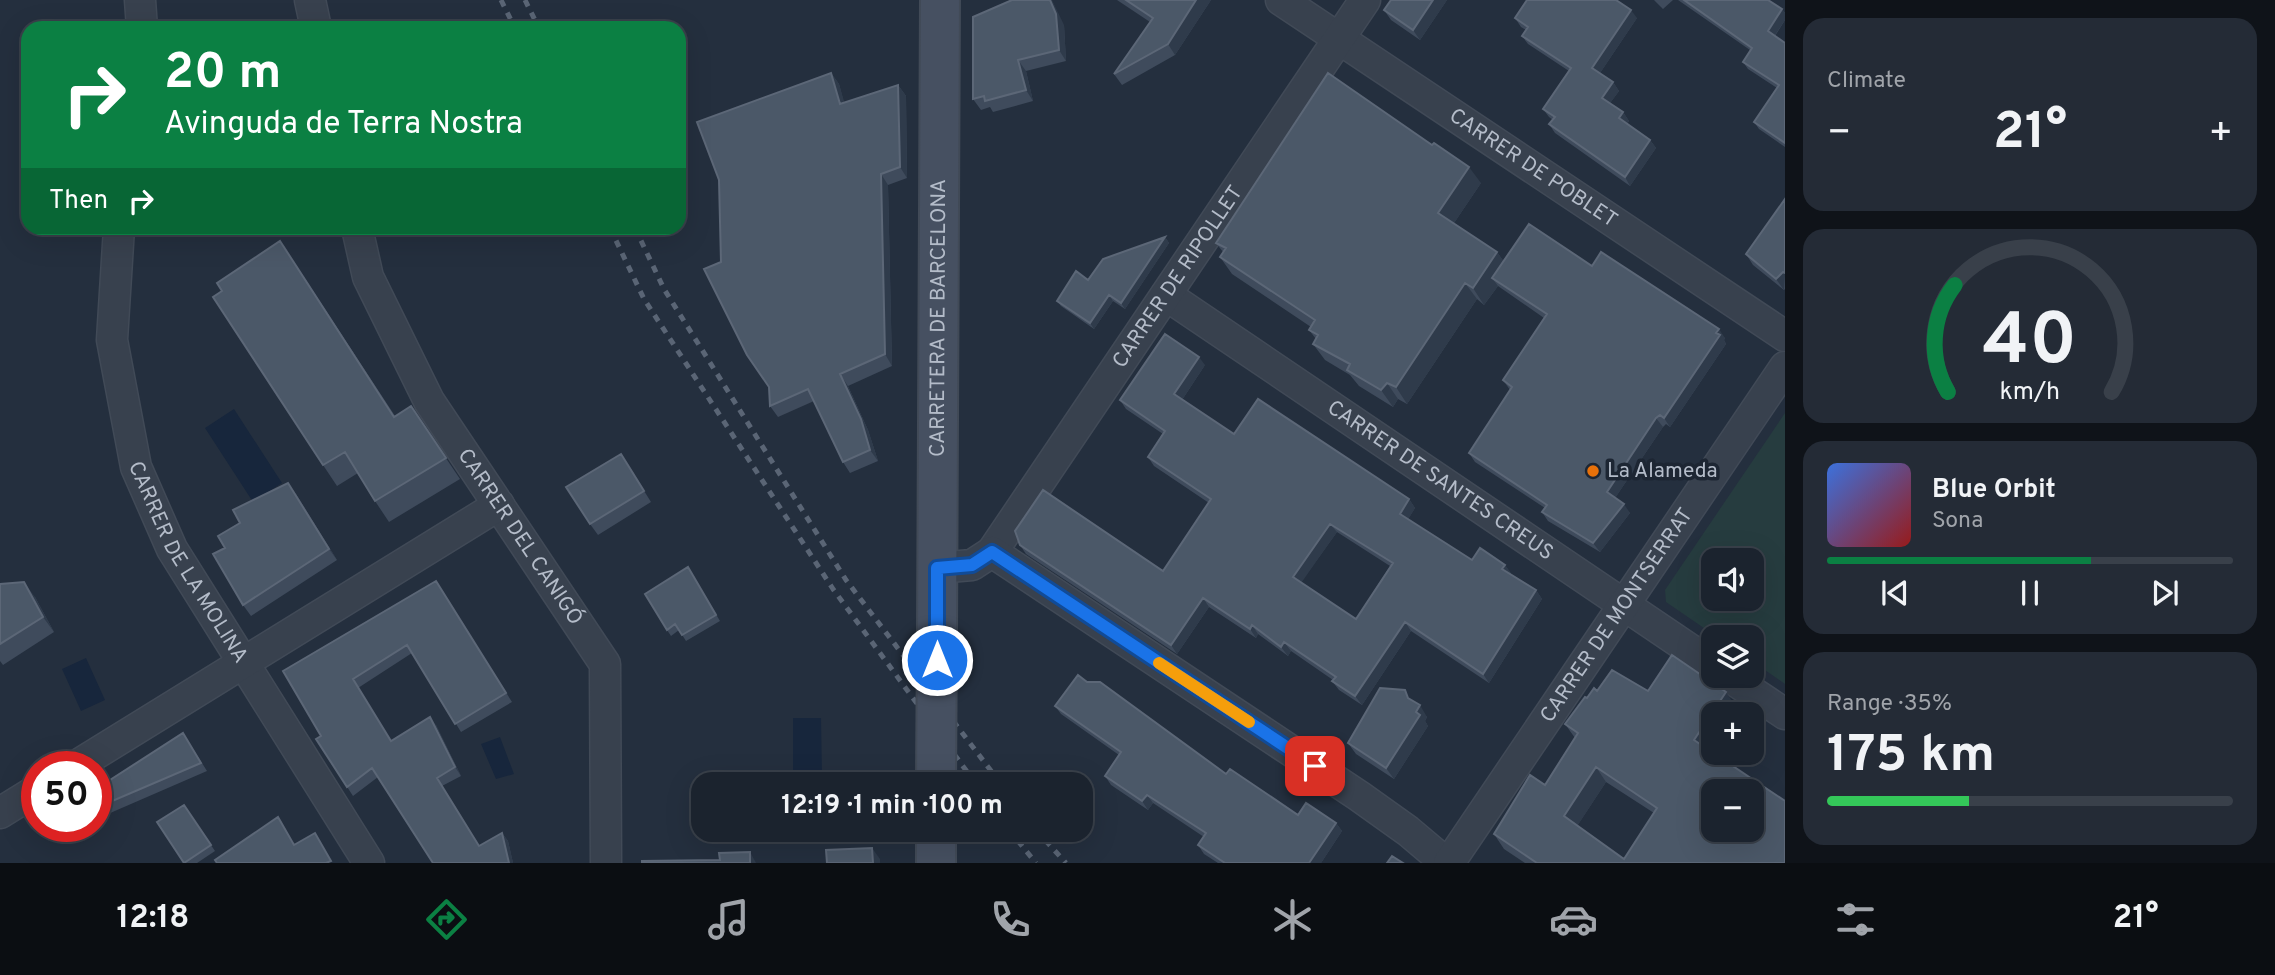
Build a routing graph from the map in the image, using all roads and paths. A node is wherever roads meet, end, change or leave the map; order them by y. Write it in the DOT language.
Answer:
graph roads {
  1 [pos="140,0"];
  2 [pos="310,0"];
  3 [pos="940,0"];
  4 [pos="1281,0"];
  5 [pos="1365,0"];
  6 [pos="142,21"];
  7 [pos="314,21"];
  8 [pos="1340,38"];
  9 [pos="119,235"];
  10 [pos="359,235"];
  11 [pos="1166,295"];
  12 [pos="1785,336"];
  13 [pos="1785,366"];
  14 [pos="499,505"];
  15 [pos="992,552"];
  16 [pos="937,568"];
  17 [pos="1624,604"];
  18 [pos="1701,657"];
  19 [pos="243,664"];
  20 [pos="1746,688"];
  21 [pos="1785,714"];
  22 [pos="101,751"];
  23 [pos="936,772"];
  24 [pos="21,800"];
  25 [pos="0,813"];
  26 [pos="936,842"];
  27 [pos="369,863"];
  28 [pos="606,863"];
  29 [pos="936,863"];
  30 [pos="1447,863"];
  1 -- 6 [label="street"];
  2 -- 7 [label="street"];
  3 -- 16 [label="main road, CARRETERA DE BARCELONA"];
  4 -- 8 [label="street, CARRER DE POBLET"];
  5 -- 8 [label="street, CARRER DE RIPOLLET"];
  8 -- 11 [label="street, CARRER DE RIPOLLET"];
  8 -- 12 [label="street, CARRER DE POBLET"];
  9 -- 19 [label="street, CARRER DE LA MOLINA"];
  10 -- 14 [label="street, CARRER DEL CANIGÓ"];
  11 -- 15 [label="street, CARRER DE RIPOLLET"];
  11 -- 17 [label="street, CARRER DE SANTES CREUS"];
  13 -- 17 [label="street, CARRER DE MONTSERRAT"];
  14 -- 19 [label="street"];
  14 -- 28 [label="street, CARRER DEL CANIGÓ"];
  15 -- 16 [label="street"];
  15 -- 30 [label="street"];
  16 -- 23 [label="main road, CARRETERA DE BARCELONA, bridge"];
  17 -- 18 [label="street, CARRER DE SANTES CREUS"];
  17 -- 30 [label="street, CARRER DE MONTSERRAT"];
  19 -- 22 [label="street"];
  19 -- 27 [label="street, CARRER DE LA MOLINA"];
  20 -- 21 [label="street"];
  24 -- 25 [label="street"];
  26 -- 29 [label="main road"];
}
